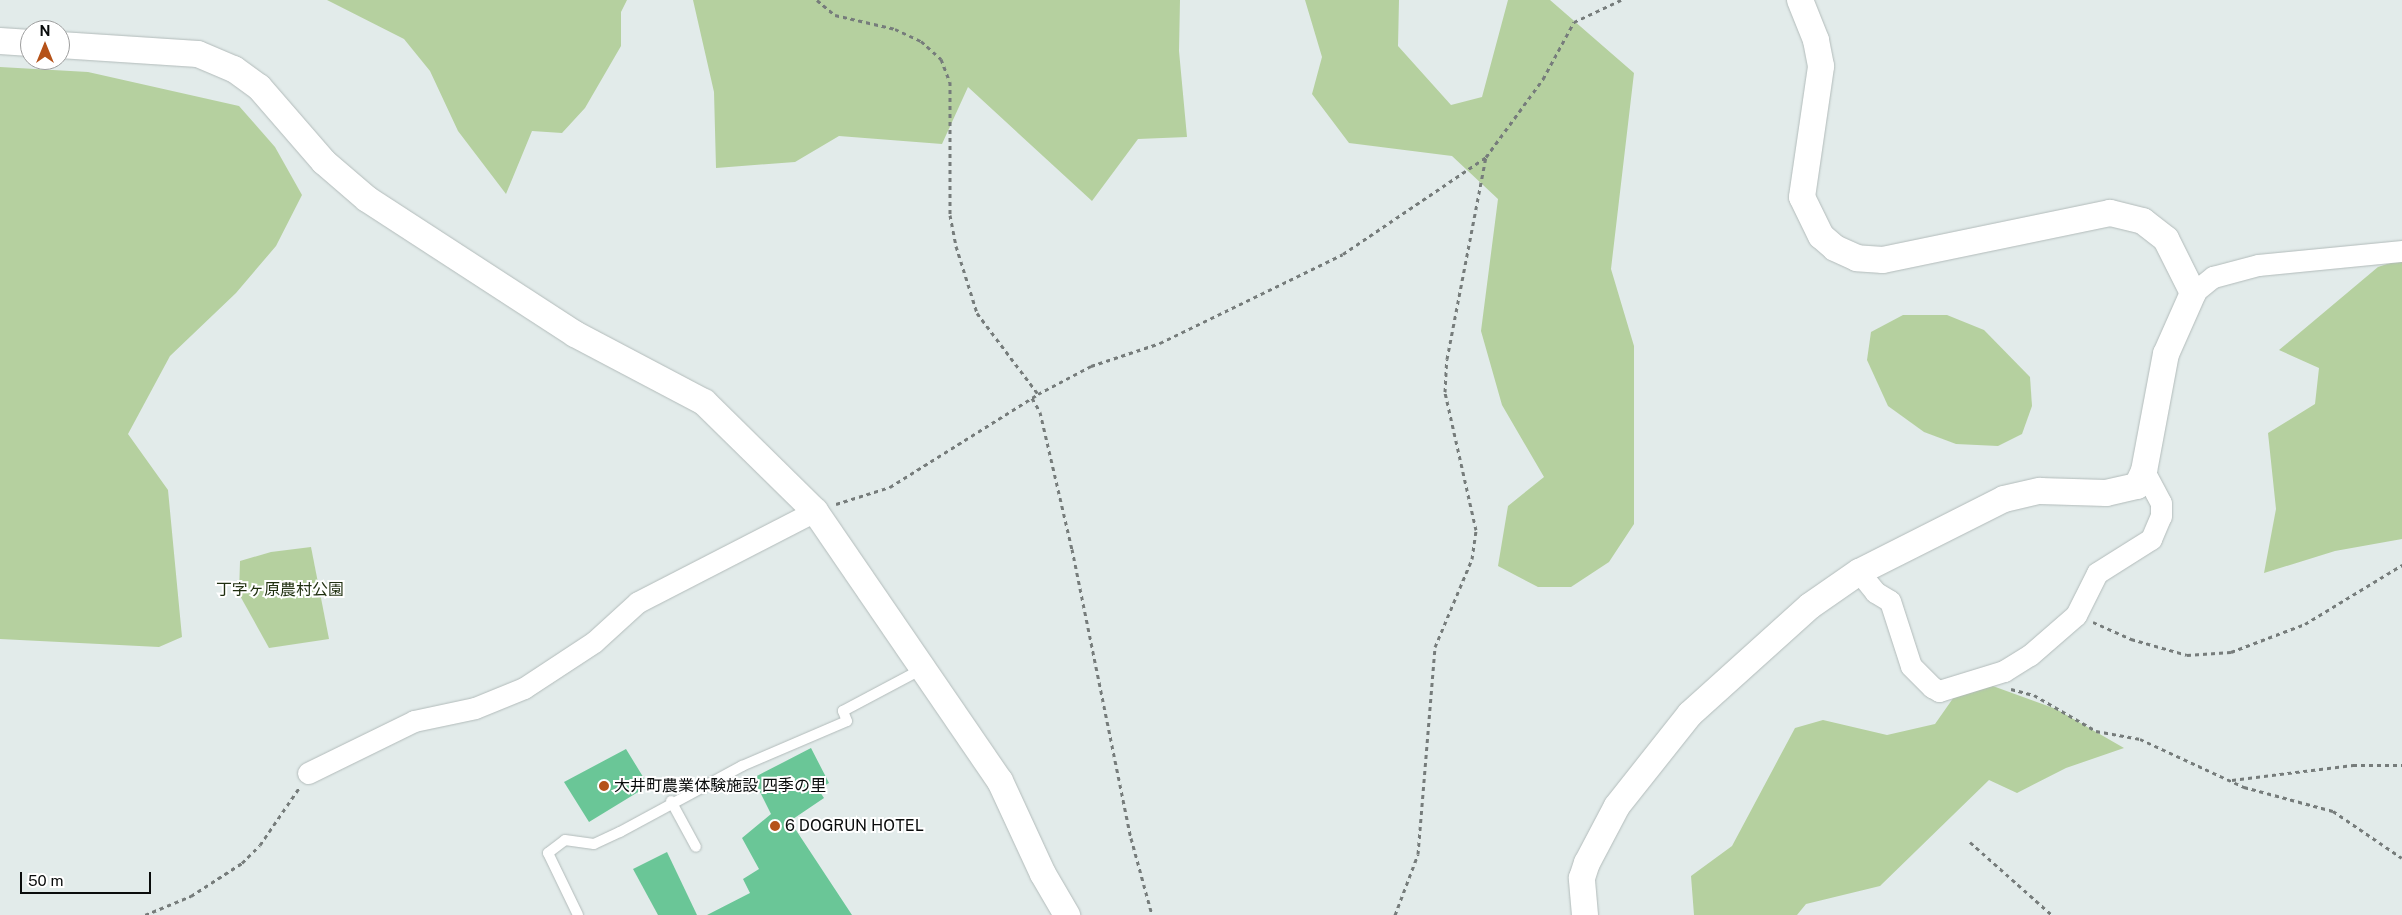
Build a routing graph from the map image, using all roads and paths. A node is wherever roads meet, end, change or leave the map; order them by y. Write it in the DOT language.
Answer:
graph roads {
  1 [pos="817,0"];
  2 [pos="1621,0"];
  3 [pos="1800,0"];
  4 [pos="0,41"];
  5 [pos="20,42"];
  6 [pos="70,45"];
  7 [pos="1486,157"];
  8 [pos="2402,250"];
  9 [pos="2193,293"];
  10 [pos="1038,394"];
  11 [pos="1032,398"];
  12 [pos="2144,471"];
  13 [pos="815,511"];
  14 [pos="2402,565"];
  15 [pos="1858,572"];
  16 [pos="2076,615"];
  17 [pos="923,669"];
  18 [pos="2004,690"];
  19 [pos="2402,765"];
  20 [pos="308,773"];
  21 [pos="2232,780"];
  22 [pos="671,801"];
  23 [pos="1970,842"];
  24 [pos="696,848"];
  25 [pos="2402,858"];
  26 [pos="145,915"];
  27 [pos="578,915"];
  28 [pos="1067,915"];
  29 [pos="1152,915"];
  30 [pos="1395,915"];
  31 [pos="1584,915"];
  32 [pos="2052,915"];
  1 -- 10 [label="path"];
  2 -- 7 [label="path"];
  3 -- 9 [label="street"];
  4 -- 5 [label="street"];
  6 -- 13 [label="street"];
  7 -- 10 [label="path"];
  7 -- 30 [label="path"];
  8 -- 9 [label="street"];
  9 -- 12 [label="street"];
  10 -- 11 [label="path"];
  11 -- 13 [label="path"];
  11 -- 29 [label="path"];
  12 -- 15 [label="street"];
  12 -- 16 [label="street"];
  13 -- 17 [label="street"];
  13 -- 20 [label="street"];
  14 -- 16 [label="path"];
  15 -- 16 [label="street"];
  15 -- 31 [label="street"];
  17 -- 22 [label="lane"];
  17 -- 28 [label="street"];
  18 -- 21 [label="path"];
  19 -- 21 [label="path"];
  20 -- 26 [label="path"];
  21 -- 25 [label="path"];
  22 -- 24 [label="lane"];
  22 -- 27 [label="lane"];
  23 -- 32 [label="path"];
}
